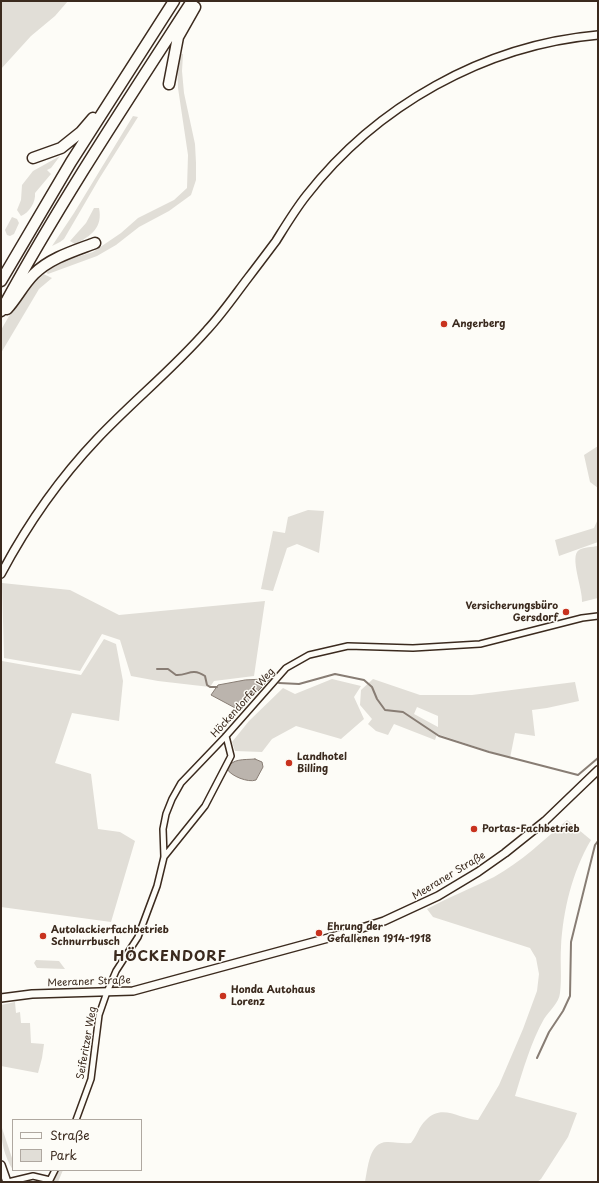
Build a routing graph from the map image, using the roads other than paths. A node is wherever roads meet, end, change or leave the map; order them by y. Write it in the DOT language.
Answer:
graph roads {
  1 [pos="174,1"];
  2 [pos="192,1"];
  3 [pos="197,1"];
  4 [pos="598,35"];
  5 [pos="169,84"];
  6 [pos="113,96"];
  7 [pos="33,158"];
  8 [pos="95,242"];
  9 [pos="1,281"];
  10 [pos="1,311"];
  11 [pos="1,314"];
  12 [pos="1,574"];
  13 [pos="598,616"];
  14 [pos="226,736"];
  15 [pos="598,770"];
  16 [pos="164,857"];
  17 [pos="107,992"];
  18 [pos="1,998"];
  19 [pos="76,1119"];
  20 [pos="1,1165"];
  21 [pos="54,1171"];
  22 [pos="8,1182"];
  1 -- 6 [label="highway"];
  2 -- 10 [label="highway"];
  3 -- 5 [label="highway"];
  4 -- 12 [label="main road"];
  6 -- 7 [label="highway"];
  6 -- 9 [label="highway"];
  8 -- 11 [label="highway"];
  13 -- 14 [label="street, Höckendorfer Weg"];
  14 -- 16 [label="street"];
  14 -- 16 [label="street, Höckendorfer Weg"];
  15 -- 17 [label="main road, Meeraner Straße"];
  16 -- 17 [label="street, Höckendorfer Weg"];
  17 -- 18 [label="main road, Meeraner Straße"];
  17 -- 19 [label="street, Seiferitzer Weg"];
  20 -- 22 [label="main road"];
  21 -- 22 [label="street"];
}
